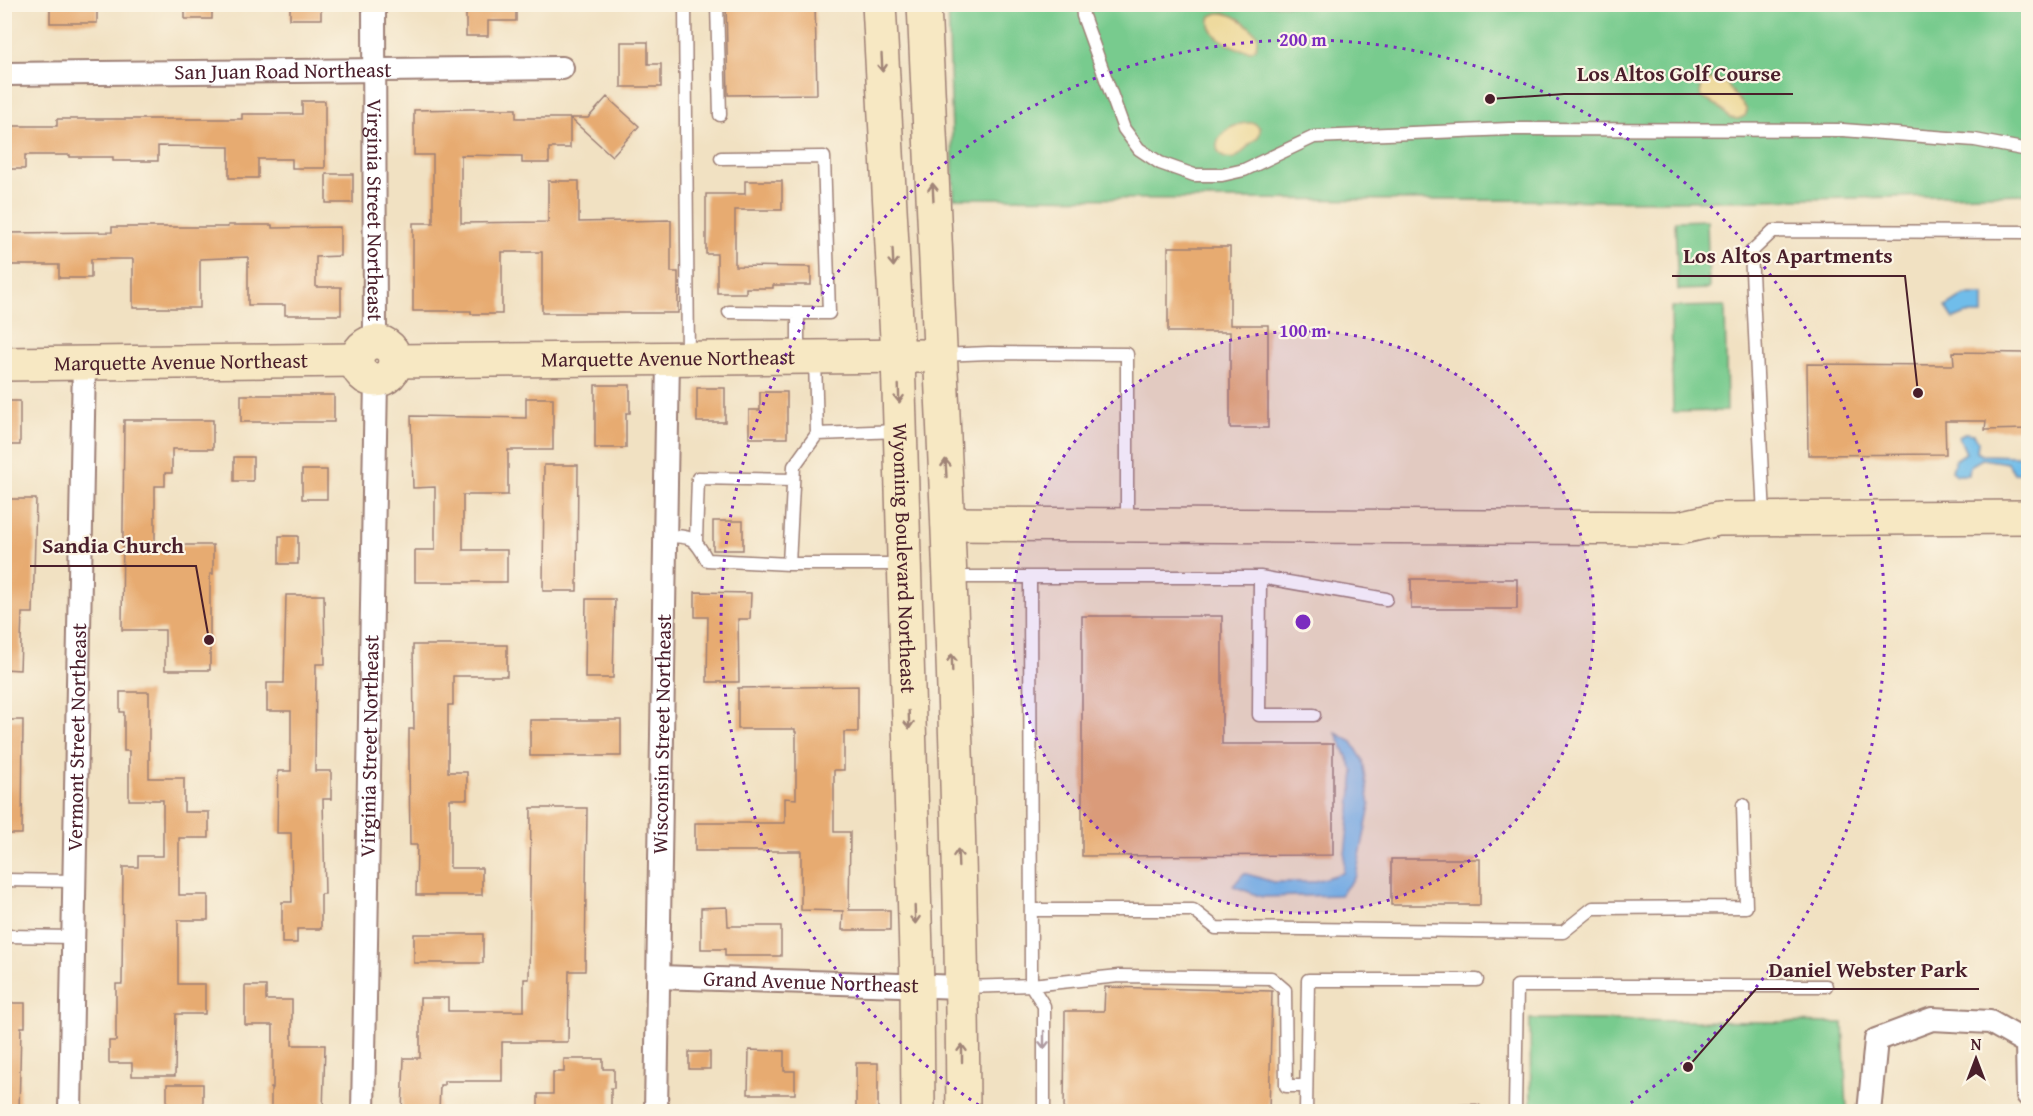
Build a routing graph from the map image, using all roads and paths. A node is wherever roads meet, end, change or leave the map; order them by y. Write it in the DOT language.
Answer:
graph roads {
  1 [pos="375,4"];
  2 [pos="685,4"];
  3 [pos="717,4"];
  4 [pos="879,4"];
  5 [pos="924,4"];
  6 [pos="1082,4"];
  7 [pos="562,68"];
  8 [pos="375,71"];
  9 [pos="4,74"];
  10 [pos="720,115"];
  11 [pos="2028,150"];
  12 [pos="721,158"];
  13 [pos="2028,232"];
  14 [pos="729,312"];
  15 [pos="798,313"];
  16 [pos="940,356"];
  17 [pos="898,357"];
  18 [pos="678,358"];
  19 [pos="806,358"];
  20 [pos="376,361"];
  21 [pos="84,363"];
  22 [pos="4,364"];
  23 [pos="900,431"];
  24 [pos="817,434"];
  25 [pos="793,480"];
  26 [pos="2028,517"];
  27 [pos="1765,519"];
  28 [pos="948,524"];
  29 [pos="1127,525"];
  30 [pos="665,536"];
  31 [pos="696,541"];
  32 [pos="789,564"];
  33 [pos="904,564"];
  34 [pos="950,577"];
  35 [pos="1030,577"];
  36 [pos="1260,577"];
  37 [pos="1386,599"];
  38 [pos="1314,715"];
  39 [pos="1743,805"];
  40 [pos="4,880"];
  41 [pos="75,881"];
  42 [pos="1030,910"];
  43 [pos="6,936"];
  44 [pos="73,938"];
  45 [pos="659,977"];
  46 [pos="1477,980"];
  47 [pos="917,985"];
  48 [pos="1031,985"];
  49 [pos="962,987"];
  50 [pos="1826,987"];
  51 [pos="1306,1086"];
  52 [pos="2028,1095"];
  53 [pos="1476,1111"];
  54 [pos="70,1112"];
  55 [pos="363,1112"];
  56 [pos="656,1112"];
  57 [pos="918,1112"];
  58 [pos="963,1112"];
  59 [pos="1044,1112"];
  60 [pos="1306,1112"];
  61 [pos="1428,1112"];
  62 [pos="1515,1112"];
  63 [pos="1869,1112"];
  1 -- 8 [label="street, Virginia Street Northeast"];
  2 -- 18 [label="lane"];
  3 -- 10 [label="lane"];
  4 -- 17 [label="main road, Wyoming Boulevard Northeast, one-way"];
  16 -- 5 [label="main road, one-way"];
  6 -- 11 [label="lane"];
  7 -- 8 [label="street, San Juan Road Northeast"];
  8 -- 9 [label="street, San Juan Road Northeast"];
  8 -- 20 [label="street, Virginia Street Northeast"];
  12 -- 15 [label="lane"];
  13 -- 27 [label="lane"];
  14 -- 15 [label="lane"];
  15 -- 19 [label="lane"];
  16 -- 17 [label="main road, Marquette Avenue Northeast"];
  28 -- 16 [label="main road, one-way"];
  16 -- 29 [label="lane"];
  17 -- 19 [label="main road, Marquette Avenue Northeast"];
  17 -- 23 [label="main road, Wyoming Boulevard Northeast, one-way"];
  18 -- 19 [label="main road, Marquette Avenue Northeast"];
  18 -- 20 [label="main road, Marquette Avenue Northeast"];
  18 -- 30 [label="street, Wisconsin Street Northeast"];
  19 -- 24 [label="lane"];
  20 -- 21 [label="main road, Marquette Avenue Northeast"];
  20 -- 55 [label="street, Virginia Street Northeast"];
  21 -- 22 [label="main road, Marquette Avenue Northeast"];
  21 -- 41 [label="street, Vermont Street Northeast"];
  23 -- 24 [label="lane"];
  23 -- 33 [label="main road, Wyoming Boulevard Northeast"];
  24 -- 25 [label="lane"];
  25 -- 31 [label="lane"];
  25 -- 32 [label="lane"];
  26 -- 27 [label="main road"];
  27 -- 29 [label="main road"];
  28 -- 29 [label="main road"];
  28 -- 34 [label="main road"];
  30 -- 31 [label="lane"];
  30 -- 45 [label="street, Wisconsin Street Northeast"];
  31 -- 32 [label="lane"];
  32 -- 33 [label="lane"];
  33 -- 47 [label="main road, Wyoming Boulevard Northeast, one-way"];
  34 -- 35 [label="lane"];
  49 -- 34 [label="main road, one-way"];
  35 -- 36 [label="lane"];
  35 -- 42 [label="lane"];
  36 -- 37 [label="lane"];
  36 -- 38 [label="lane"];
  39 -- 42 [label="lane"];
  40 -- 41 [label="lane"];
  41 -- 44 [label="street, Vermont Street Northeast"];
  42 -- 48 [label="lane"];
  43 -- 44 [label="lane"];
  44 -- 54 [label="street, Vermont Street Northeast"];
  45 -- 47 [label="street, Grand Avenue Northeast"];
  45 -- 56 [label="street, Wisconsin Street Northeast"];
  46 -- 51 [label="lane"];
  47 -- 49 [label="street, Grand Avenue Northeast"];
  47 -- 57 [label="main road, Wyoming Boulevard Northeast"];
  48 -- 49 [label="lane"];
  48 -- 51 [label="lane"];
  48 -- 59 [label="lane, one-way"];
  58 -- 49 [label="main road, one-way"];
  50 -- 62 [label="lane"];
  51 -- 60 [label="lane"];
  52 -- 63 [label="street"];
  53 -- 61 [label="lane"];
}
